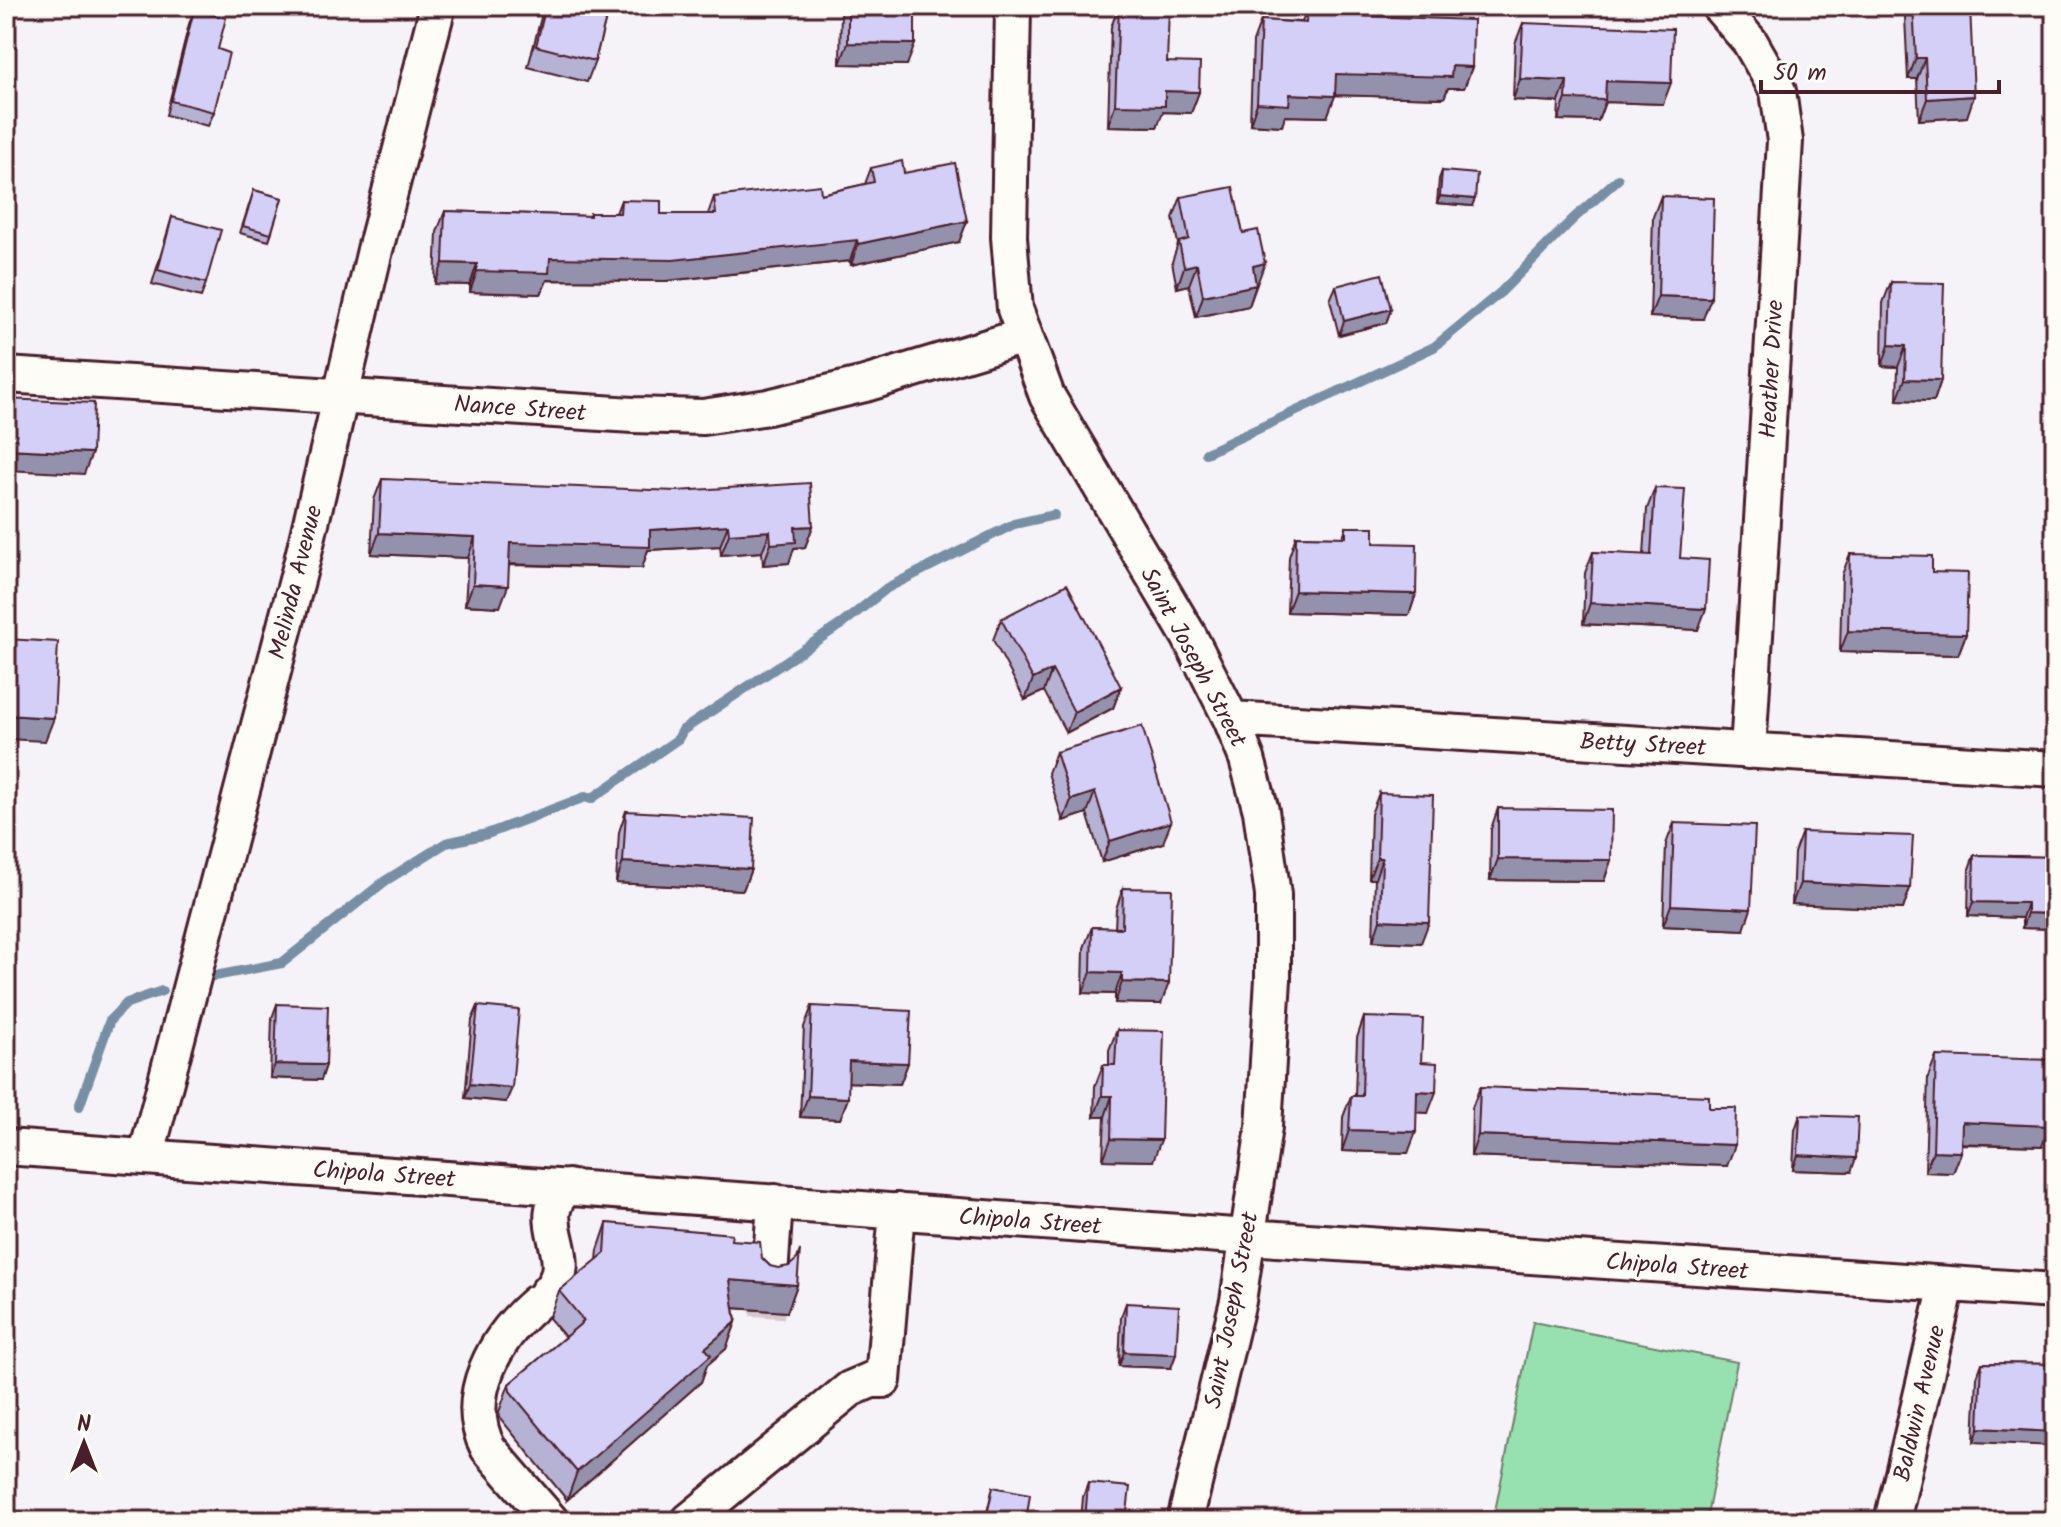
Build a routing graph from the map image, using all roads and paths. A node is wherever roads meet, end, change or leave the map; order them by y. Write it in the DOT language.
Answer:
graph roads {
  1 [pos="438,6"];
  2 [pos="1013,6"];
  3 [pos="1719,6"];
  4 [pos="1024,336"];
  5 [pos="6,375"];
  6 [pos="342,396"];
  7 [pos="1231,719"];
  8 [pos="1748,751"];
  9 [pos="2055,769"];
  10 [pos="6,1147"];
  11 [pos="146,1157"];
  12 [pos="568,1187"];
  13 [pos="775,1202"];
  14 [pos="897,1211"];
  15 [pos="1248,1237"];
  16 [pos="770,1276"];
  17 [pos="1947,1285"];
  18 [pos="2055,1291"];
  19 [pos="551,1521"];
  20 [pos="689,1521"];
  21 [pos="1185,1521"];
  22 [pos="1892,1521"];
  1 -- 6 [label="street, Melinda Avenue"];
  2 -- 4 [label="street, Saint Joseph Street"];
  3 -- 8 [label="street, Heather Drive"];
  4 -- 6 [label="street, Nance Street"];
  4 -- 7 [label="street, Saint Joseph Street"];
  5 -- 6 [label="street, Nance Street"];
  6 -- 11 [label="street, Melinda Avenue"];
  7 -- 8 [label="street, Betty Street"];
  7 -- 15 [label="street, Saint Joseph Street"];
  8 -- 9 [label="street, Betty Street"];
  10 -- 11 [label="street, Chipola Street"];
  11 -- 12 [label="street, Chipola Street"];
  12 -- 13 [label="street, Chipola Street"];
  12 -- 19 [label="street"];
  13 -- 14 [label="street, Chipola Street"];
  13 -- 16 [label="street"];
  14 -- 15 [label="street, Chipola Street"];
  14 -- 20 [label="street"];
  15 -- 17 [label="street, Chipola Street"];
  15 -- 21 [label="street, Saint Joseph Street"];
  17 -- 18 [label="street, Chipola Street"];
  17 -- 22 [label="street, Baldwin Avenue"];
}
